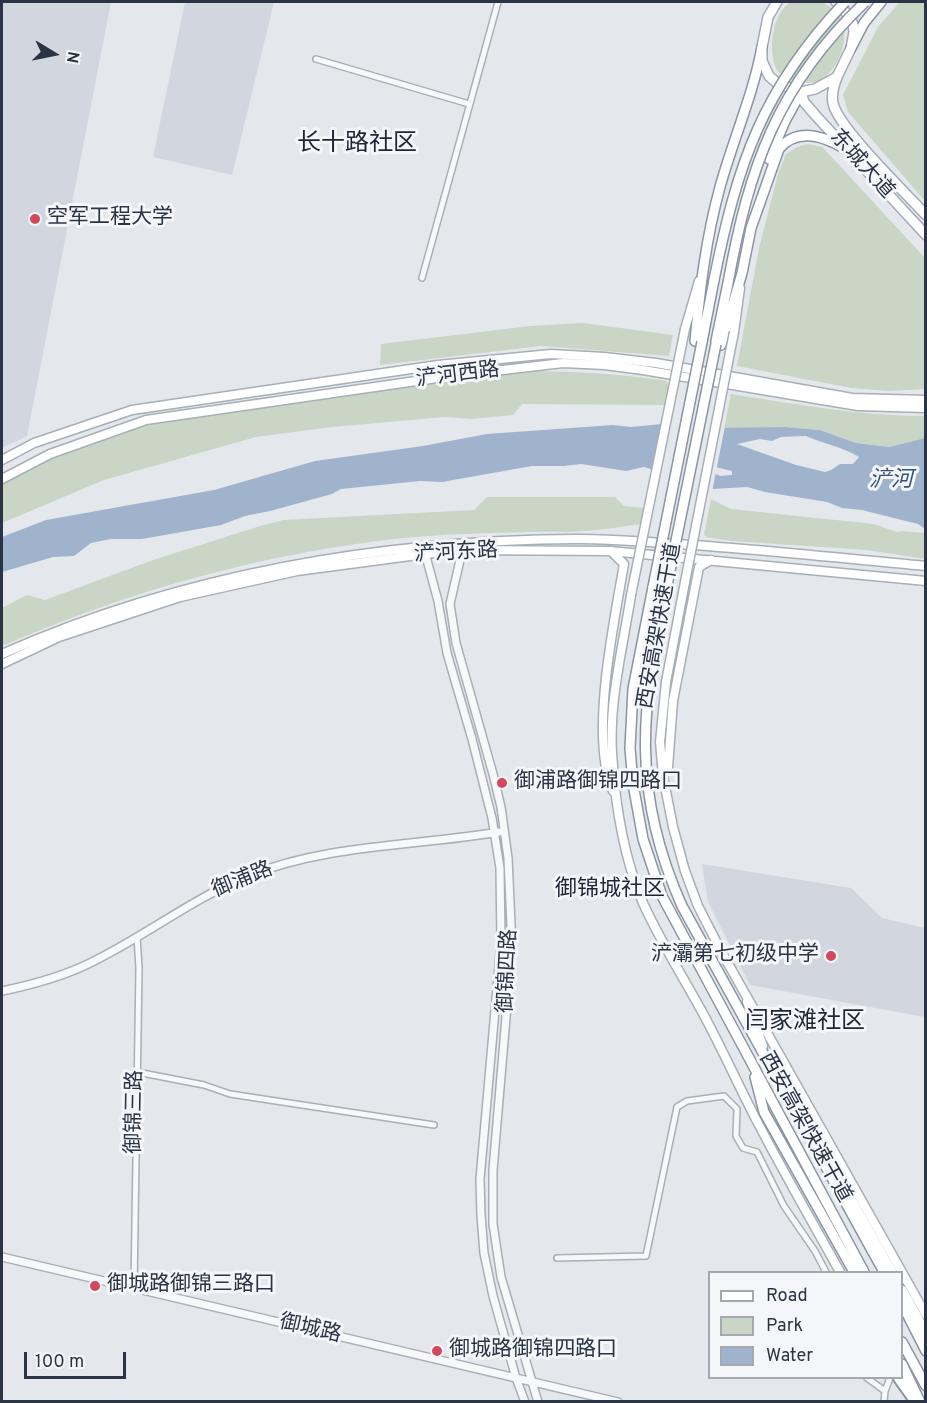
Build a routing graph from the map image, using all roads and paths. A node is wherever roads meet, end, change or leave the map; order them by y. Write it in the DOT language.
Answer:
graph roads {
  1 [pos="498,2"];
  2 [pos="771,2"];
  3 [pos="777,2"];
  4 [pos="836,2"];
  5 [pos="846,2"];
  6 [pos="866,2"];
  7 [pos="880,2"];
  8 [pos="768,17"];
  9 [pos="762,47"];
  10 [pos="851,48"];
  11 [pos="316,60"];
  12 [pos="838,75"];
  13 [pos="801,92"];
  14 [pos="469,104"];
  15 [pos="847,150"];
  16 [pos="926,214"];
  17 [pos="751,228"];
  18 [pos="926,235"];
  19 [pos="702,269"];
  20 [pos="742,273"];
  21 [pos="422,278"];
  22 [pos="698,341"];
  23 [pos="718,344"];
  24 [pos="926,400"];
  25 [pos="926,408"];
  26 [pos="2,460"];
  27 [pos="2,478"];
  28 [pos="463,547"];
  29 [pos="424,550"];
  30 [pos="610,551"];
  31 [pos="711,560"];
  32 [pos="926,566"];
  33 [pos="926,580"];
  34 [pos="2,654"];
  35 [pos="2,664"];
  36 [pos="617,800"];
  37 [pos="673,827"];
  38 [pos="504,831"];
  39 [pos="495,832"];
  40 [pos="137,937"];
  41 [pos="740,982"];
  42 [pos="2,992"];
  43 [pos="752,1063"];
  44 [pos="771,1069"];
  45 [pos="137,1072"];
  46 [pos="799,1121"];
  47 [pos="434,1125"];
  48 [pos="2,1257"];
  49 [pos="557,1258"];
  50 [pos="825,1271"];
  51 [pos="839,1271"];
  52 [pos="853,1271"];
  53 [pos="863,1271"];
  54 [pos="883,1271"];
  55 [pos="891,1271"];
  56 [pos="901,1271"];
  57 [pos="903,1274"];
  58 [pos="134,1287"];
  59 [pos="903,1292"];
  60 [pos="903,1306"];
  61 [pos="926,1315"];
  62 [pos="926,1334"];
  63 [pos="903,1343"];
  64 [pos="926,1351"];
  65 [pos="903,1367"];
  66 [pos="516,1378"];
  67 [pos="870,1379"];
  68 [pos="889,1379"];
  69 [pos="900,1379"];
  70 [pos="531,1381"];
  71 [pos="926,1386"];
  72 [pos="885,1391"];
  73 [pos="525,1401"];
  74 [pos="538,1401"];
  75 [pos="618,1401"];
  76 [pos="884,1401"];
  77 [pos="916,1401"];
  1 -- 14 [label="street"];
  2 -- 8 [label="main road"];
  3 -- 8 [label="main road"];
  4 -- 10 [label="main road"];
  5 -- 22 [label="main road, 西安高架快速干道, bridge"];
  6 -- 23 [label="main road, 西安高架快速干道, bridge"];
  7 -- 10 [label="main road, 东城大道"];
  8 -- 9 [label="main road"];
  9 -- 13 [label="main road"];
  9 -- 19 [label="main road"];
  10 -- 12 [label="main road, 东城大道"];
  11 -- 14 [label="street"];
  12 -- 13 [label="main road"];
  12 -- 16 [label="main road, 东城大道"];
  13 -- 15 [label="main road, 东城大道"];
  13 -- 17 [label="main road"];
  14 -- 21 [label="street"];
  15 -- 17 [label="main road"];
  15 -- 18 [label="main road, 东城大道"];
  17 -- 20 [label="main road"];
  19 -- 22 [label="main road"];
  19 -- 36 [label="main road, bridge"];
  20 -- 23 [label="main road"];
  20 -- 37 [label="main road, bridge"];
  22 -- 43 [label="main road, 西安高架快速干道, bridge"];
  23 -- 44 [label="main road, 西安高架快速干道, bridge"];
  24 -- 26 [label="main road, 浐河西路"];
  25 -- 27 [label="main road, 浐河西路"];
  28 -- 29 [label="main road, 浐河东路"];
  28 -- 30 [label="main road, 浐河东路"];
  28 -- 32 [label="main road, 浐河东路"];
  28 -- 38 [label="street, 御锦四路"];
  29 -- 34 [label="main road, 浐河东路"];
  29 -- 35 [label="main road, 浐河东路"];
  29 -- 39 [label="street, 御锦四路"];
  30 -- 31 [label="main road, 浐河东路"];
  30 -- 36 [label="main road"];
  31 -- 33 [label="main road, 浐河东路"];
  31 -- 37 [label="main road"];
  36 -- 51 [label="main road"];
  37 -- 41 [label="main road"];
  38 -- 39 [label="street, 御浦路"];
  38 -- 70 [label="street, 御锦四路"];
  39 -- 40 [label="street, 御浦路"];
  39 -- 66 [label="street, 御锦四路"];
  40 -- 42 [label="street, 御浦路"];
  40 -- 45 [label="street, 御锦三路"];
  41 -- 44 [label="main road"];
  41 -- 56 [label="main road"];
  43 -- 52 [label="main road"];
  43 -- 53 [label="main road, 西安高架快速干道"];
  44 -- 46 [label="main road, 西安高架快速干道"];
  45 -- 47 [label="street"];
  45 -- 58 [label="street, 御锦三路"];
  46 -- 54 [label="main road, 西安高架快速干道"];
  46 -- 55 [label="main road"];
  48 -- 58 [label="street, 御城路"];
  49 -- 50 [label="street"];
  57 -- 61 [label="main road"];
  58 -- 66 [label="street, 御城路"];
  59 -- 62 [label="main road"];
  60 -- 64 [label="main road"];
  63 -- 71 [label="main road"];
  65 -- 77 [label="main road"];
  66 -- 70 [label="street, 御城路"];
  66 -- 73 [label="street, 御锦四路"];
  67 -- 72 [label="street"];
  68 -- 72 [label="street"];
  69 -- 77 [label="highway"];
  70 -- 74 [label="street, 御锦四路"];
  70 -- 75 [label="street, 御城路"];
  72 -- 76 [label="street"];
}
